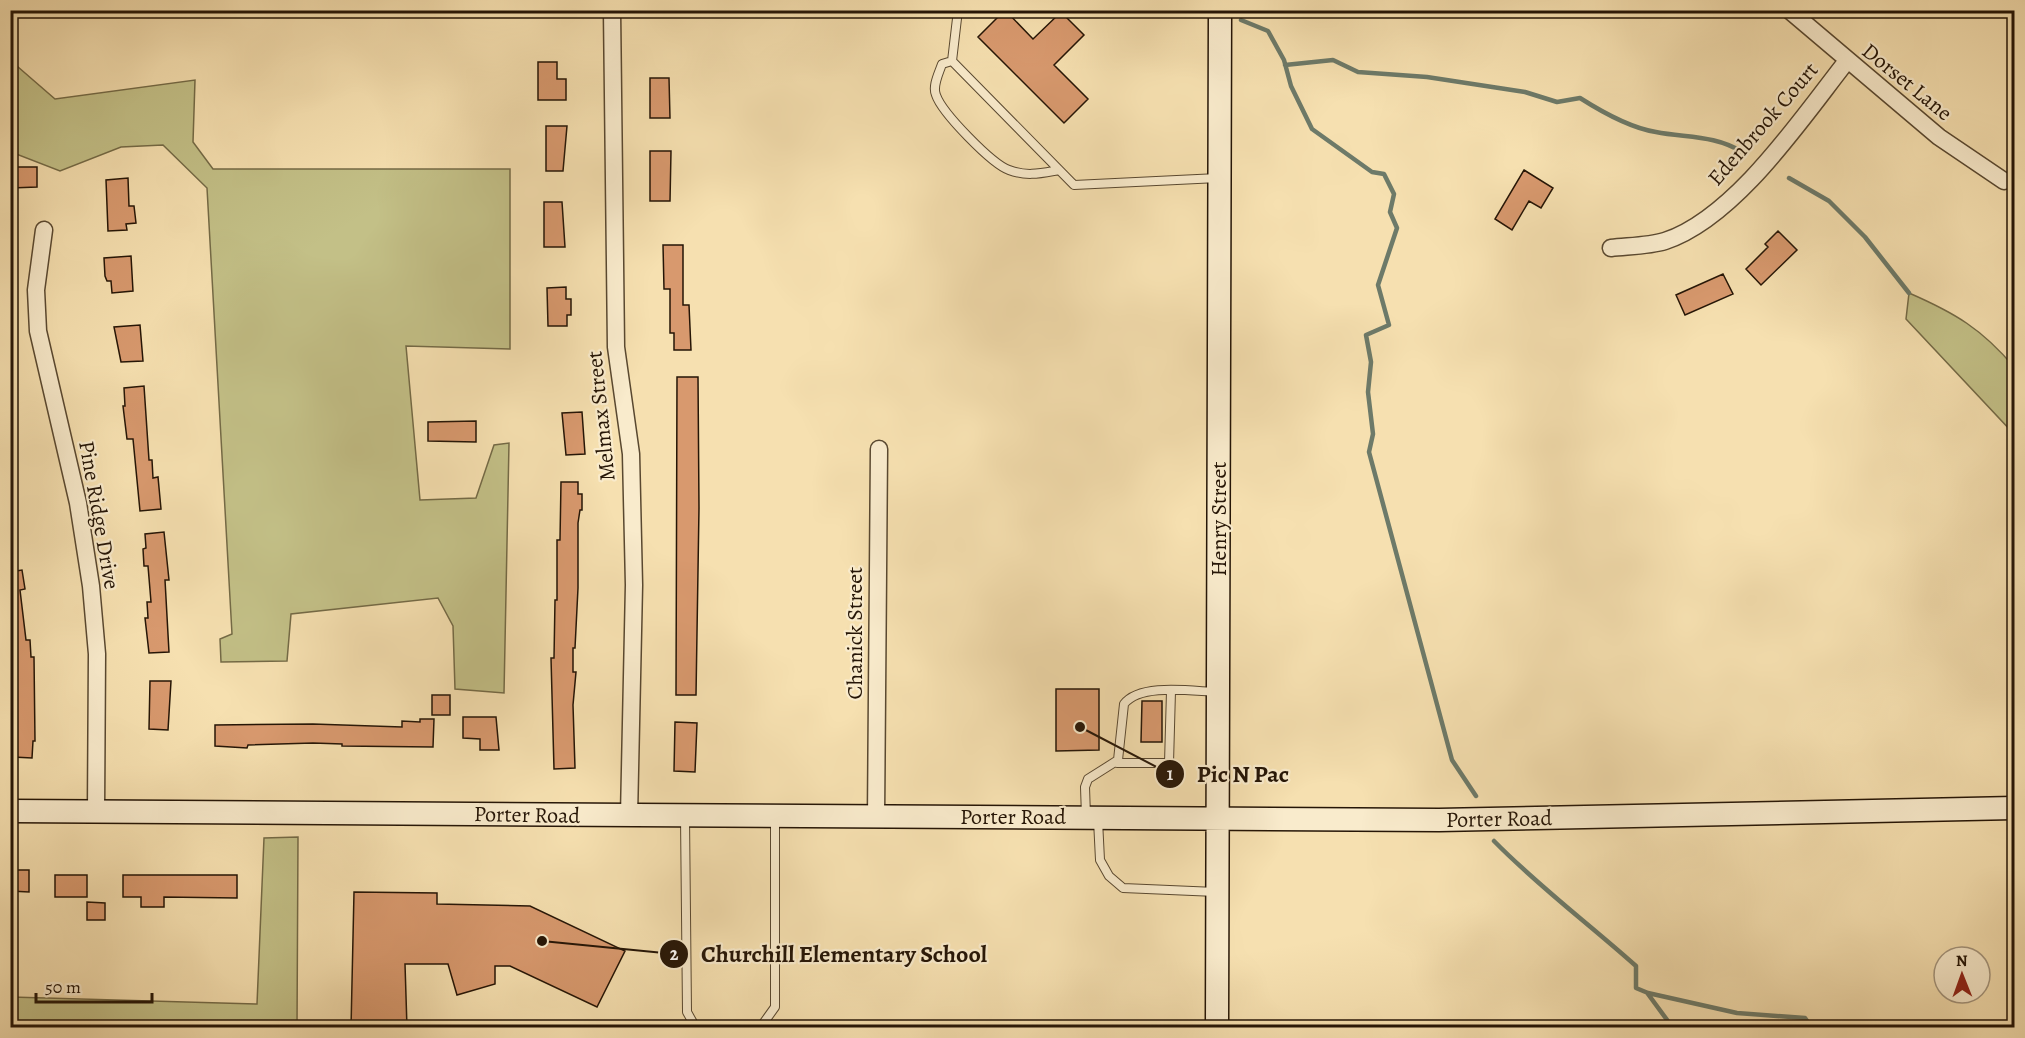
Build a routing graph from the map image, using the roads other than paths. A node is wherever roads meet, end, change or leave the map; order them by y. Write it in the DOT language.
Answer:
graph roads {
  1 [pos="612,10"];
  2 [pos="958,10"];
  3 [pos="1220,10"];
  4 [pos="1789,10"];
  5 [pos="952,61"];
  6 [pos="1846,62"];
  7 [pos="1059,170"];
  8 [pos="1220,177"];
  9 [pos="2004,181"];
  10 [pos="44,230"];
  11 [pos="1611,248"];
  12 [pos="879,449"];
  13 [pos="1171,691"];
  14 [pos="1217,692"];
  15 [pos="1117,763"];
  16 [pos="2014,808"];
  17 [pos="10,811"];
  18 [pos="96,811"];
  19 [pos="629,816"];
  20 [pos="685,816"];
  21 [pos="775,817"];
  22 [pos="1092,817"];
  23 [pos="1216,817"];
  24 [pos="876,818"];
  25 [pos="1216,892"];
  26 [pos="696,1028"];
  27 [pos="760,1028"];
  28 [pos="1217,1028"];
  1 -- 19 [label="street, Melmax Street"];
  2 -- 5 [label="lane"];
  3 -- 8 [label="street, Henry Street"];
  4 -- 6 [label="street, Dorset Lane"];
  5 -- 7 [label="lane"];
  5 -- 7 [label="lane"];
  6 -- 9 [label="street, Dorset Lane"];
  6 -- 11 [label="street, Edenbrook Court"];
  7 -- 8 [label="lane"];
  8 -- 14 [label="street, Henry Street"];
  10 -- 18 [label="street, Pine Ridge Drive"];
  12 -- 24 [label="street, Chanick Street"];
  13 -- 14 [label="lane"];
  13 -- 15 [label="lane"];
  13 -- 15 [label="lane"];
  14 -- 23 [label="street, Henry Street"];
  15 -- 22 [label="lane"];
  16 -- 23 [label="street, Porter Road"];
  17 -- 18 [label="street, Porter Road"];
  18 -- 19 [label="street, Porter Road"];
  19 -- 20 [label="street, Porter Road"];
  20 -- 21 [label="street, Porter Road"];
  20 -- 26 [label="lane"];
  21 -- 24 [label="street, Porter Road"];
  21 -- 27 [label="lane"];
  22 -- 23 [label="street, Porter Road"];
  22 -- 24 [label="street, Porter Road"];
  22 -- 25 [label="lane"];
  23 -- 25 [label="street, Henry Street"];
  25 -- 28 [label="street, Henry Street"];
}
